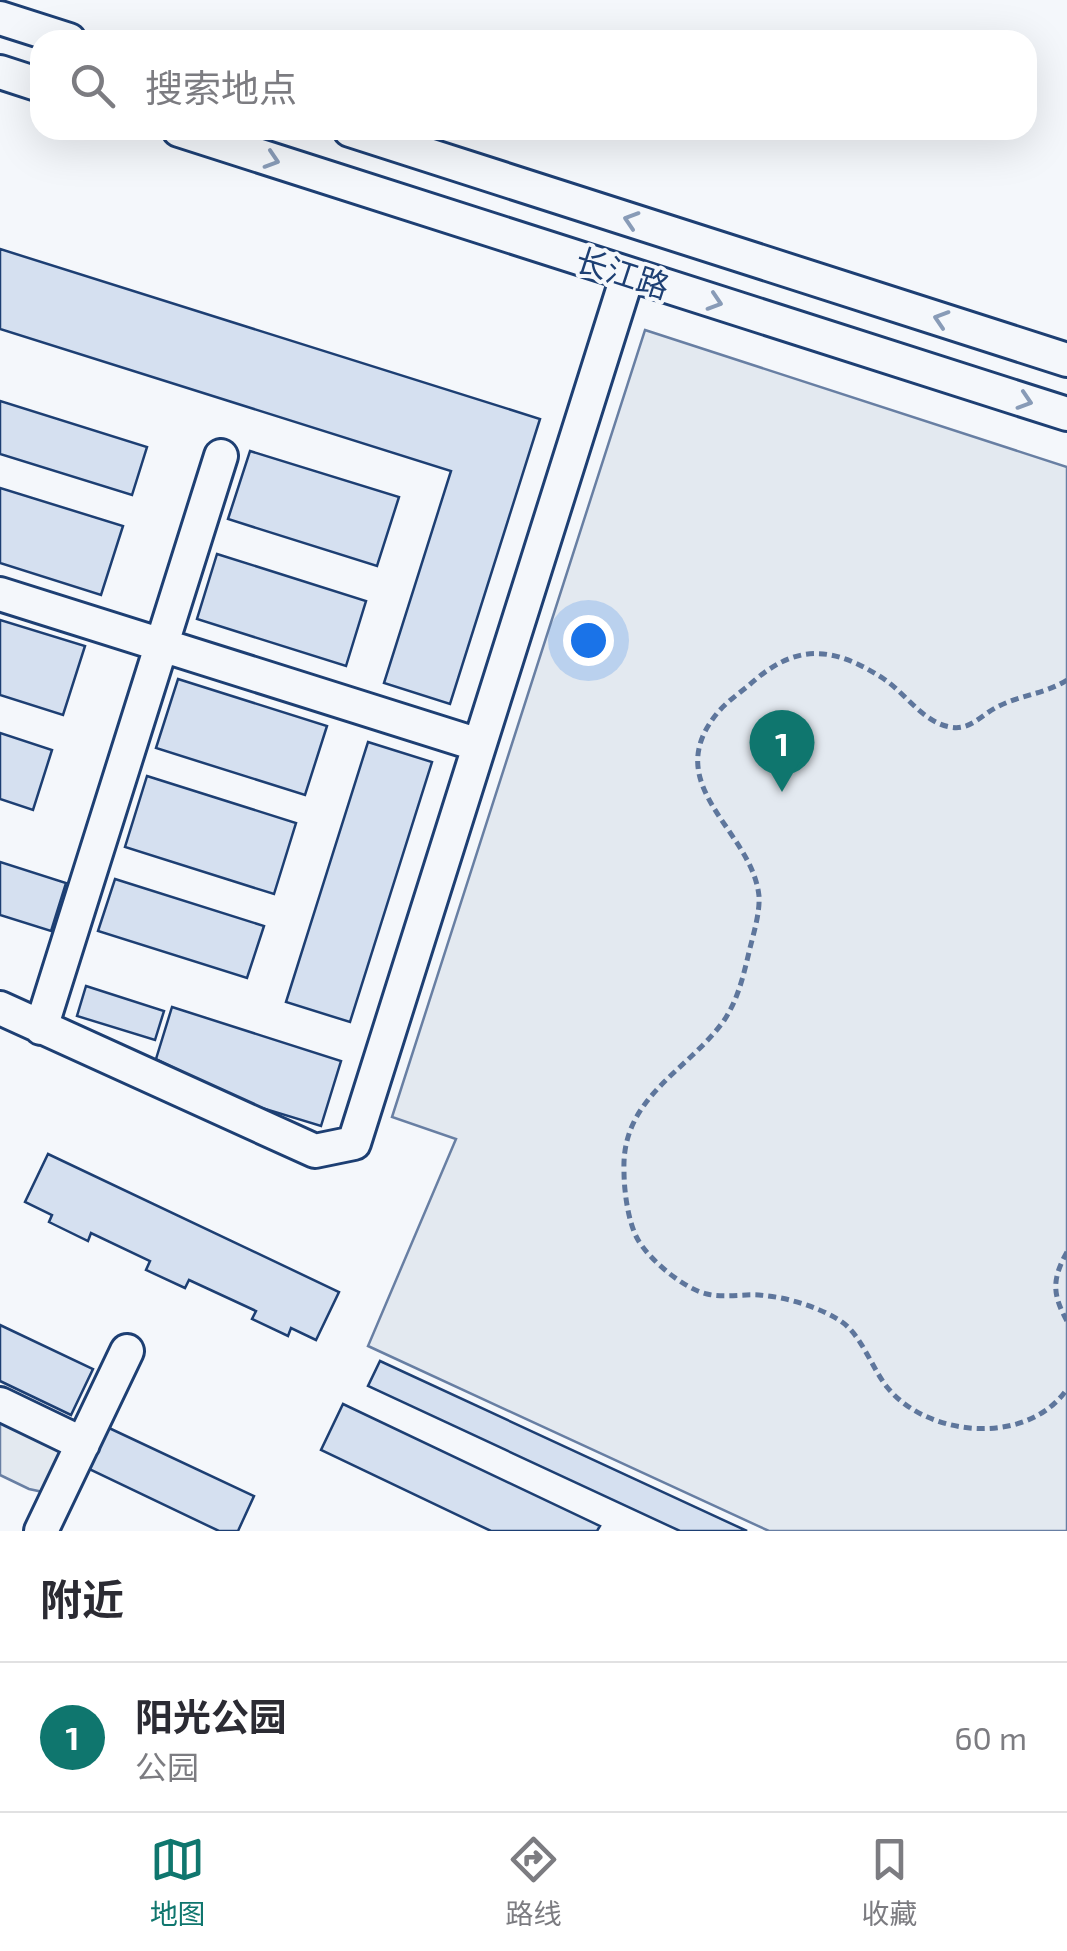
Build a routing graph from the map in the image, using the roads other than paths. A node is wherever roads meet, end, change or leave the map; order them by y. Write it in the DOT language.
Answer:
graph roads {
  1 [pos="0,18"];
  2 [pos="38,30"];
  3 [pos="0,72"];
  4 [pos="30,82"];
  5 [pos="211,140"];
  6 [pos="381,140"];
  7 [pos="628,274"];
  8 [pos="1067,360"];
  9 [pos="1067,414"];
  10 [pos="221,456"];
  11 [pos="0,594"];
  12 [pos="162,645"];
  13 [pos="480,746"];
  14 [pos="0,1008"];
  15 [pos="41,1028"];
  16 [pos="127,1350"];
  17 [pos="0,1404"];
  18 [pos="83,1444"];
  19 [pos="41,1531"];
  1 -- 2 [label="street"];
  3 -- 4 [label="street"];
  5 -- 7 [label="street, 长江路, one-way"];
  8 -- 6 [label="street, 长江路, one-way"];
  7 -- 9 [label="street, 长江路, one-way"];
  7 -- 13 [label="street"];
  10 -- 12 [label="street"];
  11 -- 12 [label="street"];
  12 -- 13 [label="street"];
  12 -- 15 [label="street"];
  13 -- 15 [label="street"];
  14 -- 15 [label="street"];
  16 -- 18 [label="street"];
  17 -- 18 [label="street"];
  18 -- 19 [label="street"];
}
